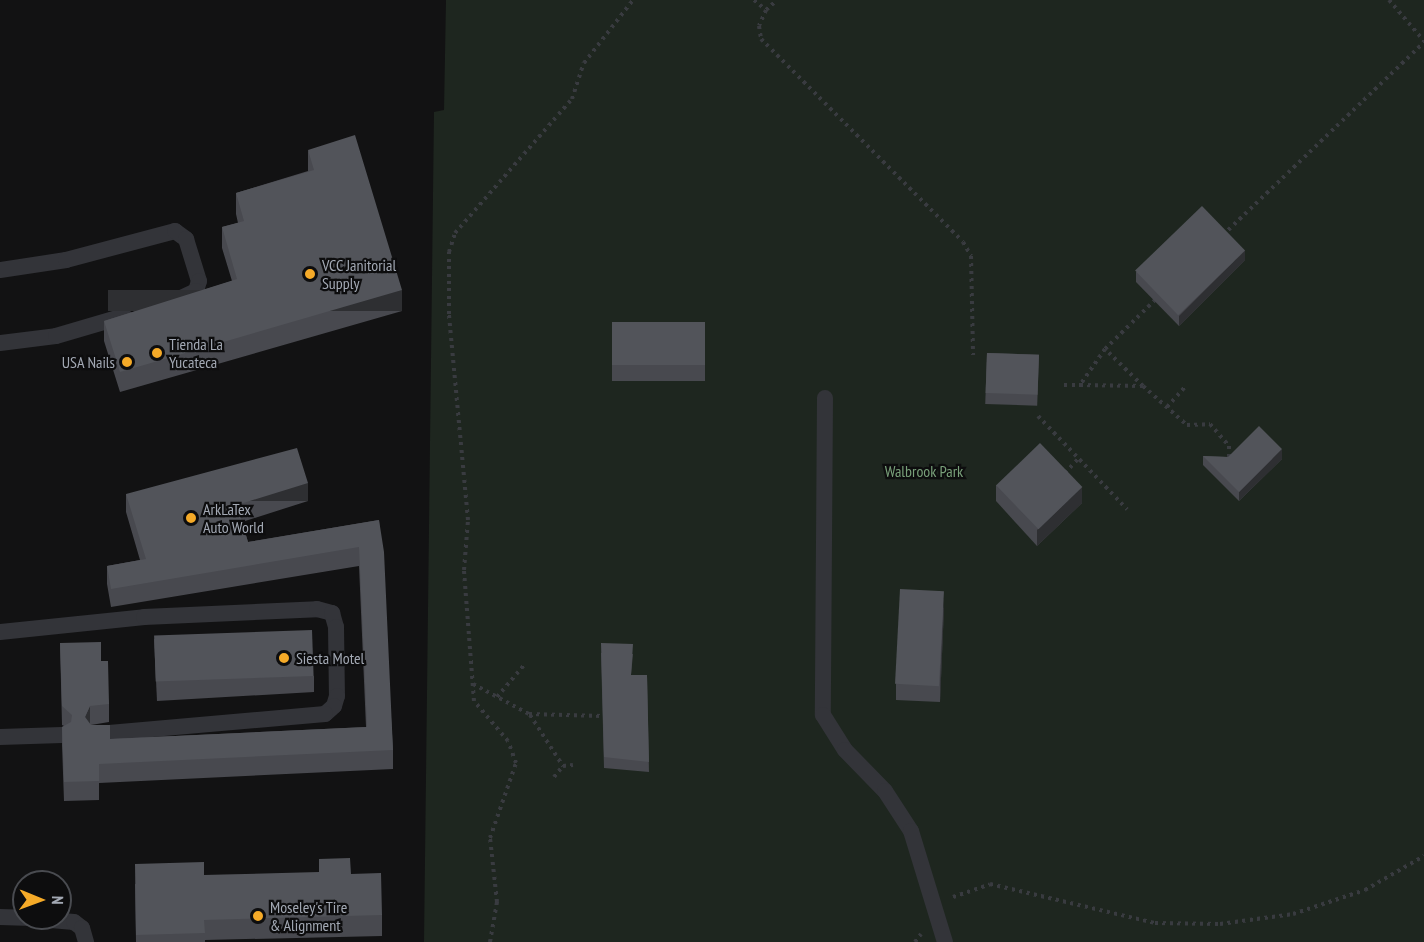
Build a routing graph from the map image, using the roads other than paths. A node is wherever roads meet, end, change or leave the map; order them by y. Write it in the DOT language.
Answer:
graph roads {
  1 [pos="0,270"];
  2 [pos="0,344"];
  3 [pos="825,398"];
  4 [pos="0,632"];
  5 [pos="95,734"];
  6 [pos="62,735"];
  7 [pos="0,737"];
  8 [pos="72,922"];
  9 [pos="86,942"];
  10 [pos="945,942"];
  1 -- 2 [label="lane"];
  3 -- 10 [label="lane"];
  4 -- 5 [label="lane"];
  6 -- 7 [label="lane"];
  8 -- 9 [label="lane"];
}
